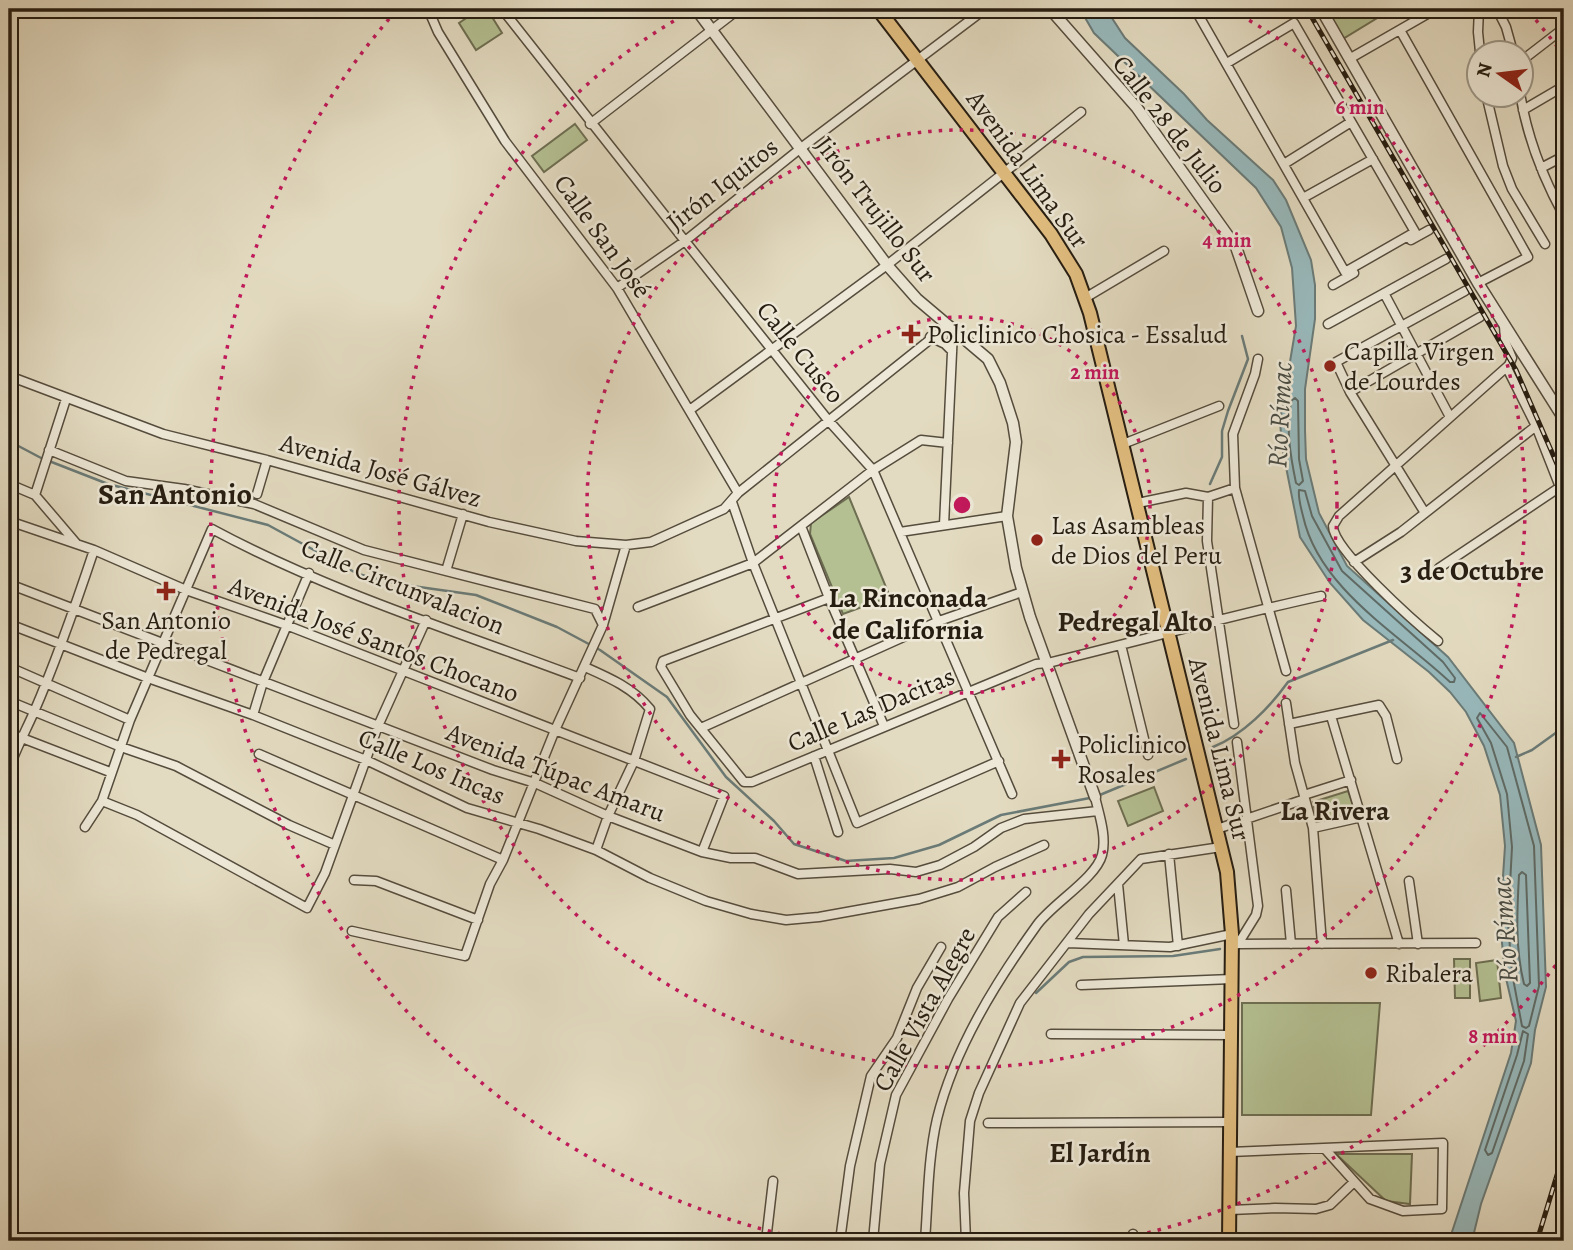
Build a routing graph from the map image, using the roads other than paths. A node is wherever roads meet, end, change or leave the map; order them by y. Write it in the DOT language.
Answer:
graph roads {
  1 [pos="428,9"];
  2 [pos="502,9"];
  3 [pos="696,9"];
  4 [pos="738,9"];
  5 [pos="878,9"];
  6 [pos="985,9"];
  7 [pos="1050,9"];
  8 [pos="1195,9"];
  9 [pos="1321,9"];
  10 [pos="1436,9"];
  11 [pos="1479,9"];
  12 [pos="1497,9"];
  13 [pos="712,29"];
  14 [pos="1564,29"];
  15 [pos="1400,30"];
  16 [pos="1479,38"];
  17 [pos="1509,38"];
  18 [pos="1534,52"];
  19 [pos="918,59"];
  20 [pos="1349,59"];
  21 [pos="1227,63"];
  22 [pos="1564,86"];
  23 [pos="1489,108"];
  24 [pos="1523,110"];
  25 [pos="1081,112"];
  26 [pos="1351,122"];
  27 [pos="590,124"];
  28 [pos="801,148"];
  29 [pos="1564,156"];
  30 [pos="1373,159"];
  31 [pos="1283,164"];
  32 [pos="1541,168"];
  33 [pos="1004,172"];
  34 [pos="1303,198"];
  35 [pos="1564,216"];
  36 [pos="1429,230"];
  37 [pos="684,242"];
  38 [pos="1545,244"];
  39 [pos="1164,251"];
  40 [pos="1446,259"];
  41 [pos="887,265"];
  42 [pos="1478,283"];
  43 [pos="1333,285"];
  44 [pos="617,288"];
  45 [pos="1465,291"];
  46 [pos="1384,293"];
  47 [pos="1085,298"];
  48 [pos="1258,311"];
  49 [pos="1480,317"];
  50 [pos="1328,324"];
  51 [pos="1504,325"];
  52 [pos="1402,326"];
  53 [pos="950,328"];
  54 [pos="930,337"];
  55 [pos="772,348"];
  56 [pos="952,351"];
  57 [pos="1416,354"];
  58 [pos="1258,359"];
  59 [pos="1507,368"];
  60 [pos="9,376"];
  61 [pos="1350,392"];
  62 [pos="66,398"];
  63 [pos="1219,406"];
  64 [pos="691,410"];
  65 [pos="1450,417"];
  66 [pos="1564,419"];
  67 [pos="828,420"];
  68 [pos="1536,426"];
  69 [pos="948,443"];
  70 [pos="1123,444"];
  71 [pos="49,450"];
  72 [pos="267,460"];
  73 [pos="1396,467"];
  74 [pos="873,470"];
  75 [pos="9,484"];
  76 [pos="1235,488"];
  77 [pos="738,492"];
  78 [pos="257,494"];
  79 [pos="35,495"];
  80 [pos="1208,496"];
  81 [pos="732,502"];
  82 [pos="1138,503"];
  83 [pos="1425,513"];
  84 [pos="463,514"];
  85 [pos="1007,516"];
  86 [pos="9,521"];
  87 [pos="944,525"];
  88 [pos="801,526"];
  89 [pos="900,532"];
  90 [pos="78,545"];
  91 [pos="626,545"];
  92 [pos="94,550"];
  93 [pos="1354,562"];
  94 [pos="753,563"];
  95 [pos="1439,568"];
  96 [pos="446,571"];
  97 [pos="309,573"];
  98 [pos="9,584"];
  99 [pos="186,590"];
  100 [pos="1022,592"];
  101 [pos="1321,596"];
  102 [pos="829,597"];
  103 [pos="638,607"];
  104 [pos="1268,607"];
  105 [pos="74,609"];
  106 [pos="775,618"];
  107 [pos="1219,618"];
  108 [pos="426,620"];
  109 [pos="939,621"];
  110 [pos="9,624"];
  111 [pos="286,625"];
  112 [pos="603,625"];
  113 [pos="1168,633"];
  114 [pos="1438,641"];
  115 [pos="164,644"];
  116 [pos="60,645"];
  117 [pos="1121,645"];
  118 [pos="855,660"];
  119 [pos="1048,663"];
  120 [pos="9,667"];
  121 [pos="585,667"];
  122 [pos="402,671"];
  123 [pos="1286,671"];
  124 [pos="148,678"];
  125 [pos="580,678"];
  126 [pos="263,682"];
  127 [pos="801,682"];
  128 [pos="45,683"];
  129 [pos="969,691"];
  130 [pos="9,701"];
  131 [pos="1286,703"];
  132 [pos="34,712"];
  133 [pos="253,715"];
  134 [pos="1331,716"];
  135 [pos="130,720"];
  136 [pos="1234,724"];
  137 [pos="1289,724"];
  138 [pos="379,726"];
  139 [pos="884,726"];
  140 [pos="701,728"];
  141 [pos="555,730"];
  142 [pos="9,733"];
  143 [pos="21,738"];
  144 [pos="1237,742"];
  145 [pos="121,747"];
  146 [pos="829,750"];
  147 [pos="259,754"];
  148 [pos="1148,755"];
  149 [pos="814,756"];
  150 [pos="1397,759"];
  151 [pos="366,760"];
  152 [pos="634,761"];
  153 [pos="999,761"];
  154 [pos="10,766"];
  155 [pos="110,772"];
  156 [pos="1351,780"];
  157 [pos="535,783"];
  158 [pos="353,794"];
  159 [pos="1012,794"];
  160 [pos="1095,797"];
  161 [pos="1304,797"];
  162 [pos="102,801"];
  163 [pos="1098,811"];
  164 [pos="608,816"];
  165 [pos="1247,817"];
  166 [pos="1362,817"];
  167 [pos="517,824"];
  168 [pos="85,827"];
  169 [pos="1313,828"];
  170 [pos="1217,829"];
  171 [pos="838,832"];
  172 [pos="335,845"];
  173 [pos="1044,845"];
  174 [pos="1221,847"];
  175 [pos="596,850"];
  176 [pos="702,852"];
  177 [pos="1169,854"];
  178 [pos="503,860"];
  179 [pos="354,880"];
  180 [pos="1409,881"];
  181 [pos="1118,884"];
  182 [pos="1286,890"];
  183 [pos="1026,892"];
  184 [pos="478,920"];
  185 [pos="352,931"];
  186 [pos="1235,939"];
  187 [pos="1068,943"];
  188 [pos="1476,943"];
  189 [pos="1291,944"];
  190 [pos="1322,944"];
  191 [pos="1399,944"];
  192 [pos="1418,944"];
  193 [pos="1124,945"];
  194 [pos="1178,946"];
  195 [pos="941,947"];
  196 [pos="1232,979"];
  197 [pos="1081,985"];
  198 [pos="1051,1034"];
  199 [pos="1231,1035"];
  200 [pos="1231,1122"];
  201 [pos="988,1123"];
  202 [pos="1325,1149"];
  203 [pos="1230,1152"];
  204 [pos="772,1181"];
  205 [pos="1354,1182"];
  206 [pos="1230,1210"];
  207 [pos="766,1241"];
  208 [pos="839,1241"];
  209 [pos="873,1241"];
  210 [pos="925,1241"];
  211 [pos="966,1241"];
  212 [pos="1229,1241"];
  1 -- 44 [label="street, Calle San José"];
  2 -- 27 [label="street, Calle Cusco"];
  3 -- 13 [label="street, Jirón Trujillo Sur"];
  4 -- 13 [label="street"];
  5 -- 19 [label="highway, Avenida Lima Sur"];
  6 -- 19 [label="street, Jirón Iquitos"];
  7 -- 48 [label="street, Calle 28 de Julio"];
  8 -- 21 [label="street"];
  9 -- 20 [label="street"];
  10 -- 15 [label="street"];
  11 -- 16 [label="street"];
  12 -- 17 [label="street"];
  13 -- 27 [label="street"];
  13 -- 28 [label="street, Jirón Trujillo Sur"];
  14 -- 18 [label="street"];
  15 -- 20 [label="street"];
  15 -- 42 [label="street"];
  19 -- 28 [label="street, Jirón Iquitos"];
  19 -- 33 [label="highway, Avenida Lima Sur"];
  20 -- 42 [label="street"];
  21 -- 26 [label="street"];
  21 -- 31 [label="street"];
  22 -- 24 [label="street"];
  23 -- 38 [label="street"];
  24 -- 32 [label="street"];
  25 -- 33 [label="street"];
  26 -- 30 [label="street"];
  26 -- 31 [label="street"];
  27 -- 37 [label="street, Calle Cusco"];
  28 -- 37 [label="street, Jirón Iquitos"];
  28 -- 41 [label="street, Jirón Trujillo Sur"];
  29 -- 32 [label="street"];
  30 -- 34 [label="street"];
  30 -- 34 [label="street"];
  31 -- 34 [label="street"];
  32 -- 35 [label="street"];
  33 -- 41 [label="street"];
  33 -- 47 [label="highway, Avenida Lima Sur"];
  36 -- 43 [label="street"];
  37 -- 44 [label="street, Jirón Iquitos"];
  37 -- 55 [label="street, Calle Cusco"];
  39 -- 47 [label="street"];
  40 -- 46 [label="street"];
  41 -- 53 [label="street, Jirón Trujillo Sur"];
  41 -- 55 [label="street"];
  42 -- 51 [label="street"];
  44 -- 64 [label="street, Calle San José"];
  45 -- 52 [label="street"];
  46 -- 50 [label="street"];
  46 -- 52 [label="street"];
  47 -- 70 [label="highway, Avenida Lima Sur"];
  49 -- 57 [label="street"];
  51 -- 59 [label="street"];
  51 -- 66 [label="street"];
  52 -- 57 [label="street"];
  52 -- 61 [label="street"];
  53 -- 54 [label="street"];
  53 -- 56 [label="street"];
  53 -- 85 [label="street, Jirón Trujillo Sur"];
  54 -- 56 [label="street"];
  54 -- 67 [label="street"];
  55 -- 64 [label="street"];
  55 -- 67 [label="street, Calle Cusco"];
  56 -- 69 [label="street"];
  57 -- 61 [label="street"];
  57 -- 65 [label="street"];
  58 -- 76 [label="street"];
  59 -- 65 [label="street"];
  59 -- 68 [label="street"];
  60 -- 62 [label="street, Avenida José Gálvez"];
  61 -- 73 [label="street"];
  62 -- 71 [label="street"];
  62 -- 72 [label="street, Avenida José Gálvez"];
  63 -- 70 [label="street"];
  64 -- 77 [label="street, Calle San José"];
  65 -- 73 [label="street"];
  67 -- 74 [label="street, Calle Cusco"];
  67 -- 77 [label="street"];
  68 -- 83 [label="street"];
  68 -- 95 [label="street"];
  69 -- 74 [label="street"];
  69 -- 87 [label="street"];
  70 -- 82 [label="highway, Avenida Lima Sur"];
  71 -- 79 [label="street"];
  71 -- 96 [label="street"];
  72 -- 78 [label="street"];
  72 -- 84 [label="street, Avenida José Gálvez"];
  73 -- 83 [label="street"];
  73 -- 93 [label="street"];
  74 -- 88 [label="street"];
  74 -- 89 [label="street, Calle Cusco"];
  75 -- 79 [label="street"];
  76 -- 80 [label="street"];
  76 -- 104 [label="street"];
  77 -- 81 [label="street, Avenida José Gálvez"];
  79 -- 90 [label="street"];
  80 -- 82 [label="street"];
  80 -- 107 [label="street"];
  81 -- 91 [label="street, Avenida José Gálvez"];
  81 -- 94 [label="street"];
  82 -- 113 [label="highway, Avenida Lima Sur"];
  83 -- 93 [label="street"];
  84 -- 91 [label="street, Avenida José Gálvez"];
  84 -- 96 [label="street"];
  85 -- 87 [label="street"];
  85 -- 100 [label="street, Jirón Trujillo Sur"];
  86 -- 90 [label="street, Avenida José Santos Chocano"];
  87 -- 89 [label="street"];
  88 -- 94 [label="street"];
  88 -- 102 [label="street"];
  89 -- 109 [label="street, Calle Cusco"];
  90 -- 92 [label="street, Avenida José Santos Chocano"];
  91 -- 112 [label="street"];
  92 -- 99 [label="street, Avenida José Santos Chocano"];
  92 -- 105 [label="street"];
  93 -- 114 [label="street"];
  94 -- 103 [label="street"];
  94 -- 106 [label="street"];
  96 -- 112 [label="street"];
  97 -- 99 [label="street, Calle Circunvalacion"];
  97 -- 108 [label="street, Calle Circunvalacion"];
  97 -- 111 [label="street"];
  98 -- 105 [label="street, Avenida Túpac Amaru"];
  99 -- 111 [label="street, Avenida José Santos Chocano"];
  99 -- 115 [label="street"];
  100 -- 109 [label="street"];
  100 -- 119 [label="street, Jirón Trujillo Sur"];
  101 -- 104 [label="street, Calle Las Dacitas"];
  102 -- 106 [label="street"];
  102 -- 118 [label="street"];
  104 -- 107 [label="street, Calle Las Dacitas"];
  104 -- 123 [label="street"];
  105 -- 115 [label="street, Avenida Túpac Amaru"];
  105 -- 116 [label="street"];
  106 -- 127 [label="street"];
  106 -- 140 [label="street"];
  107 -- 113 [label="street, Calle Las Dacitas"];
  107 -- 136 [label="street"];
  108 -- 122 [label="street"];
  108 -- 125 [label="street, Calle Circunvalacion"];
  109 -- 118 [label="street"];
  109 -- 129 [label="street, Calle Cusco"];
  110 -- 116 [label="street, Calle Los Incas"];
  111 -- 122 [label="street, Avenida José Santos Chocano"];
  111 -- 126 [label="street"];
  112 -- 121 [label="street"];
  113 -- 117 [label="street, Calle Las Dacitas"];
  113 -- 170 [label="highway, Avenida Lima Sur"];
  115 -- 124 [label="street"];
  115 -- 126 [label="street, Avenida Túpac Amaru"];
  116 -- 124 [label="street, Calle Los Incas"];
  116 -- 128 [label="street"];
  117 -- 119 [label="street, Calle Las Dacitas"];
  117 -- 148 [label="street"];
  118 -- 127 [label="street"];
  118 -- 139 [label="street"];
  119 -- 129 [label="street, Calle Las Dacitas"];
  119 -- 160 [label="street, Jirón Trujillo Sur"];
  120 -- 128 [label="street"];
  121 -- 125 [label="street"];
  121 -- 152 [label="street"];
  122 -- 138 [label="street"];
  122 -- 141 [label="street, Avenida José Santos Chocano"];
  124 -- 133 [label="street, Calle Los Incas"];
  124 -- 135 [label="street"];
  125 -- 141 [label="street"];
  126 -- 133 [label="street"];
  126 -- 138 [label="street, Avenida Túpac Amaru"];
  127 -- 140 [label="street"];
  127 -- 146 [label="street"];
  128 -- 132 [label="street"];
  128 -- 135 [label="street"];
  129 -- 139 [label="street, Calle Las Dacitas"];
  129 -- 153 [label="street, Calle Cusco"];
  130 -- 132 [label="street"];
  131 -- 137 [label="street"];
  132 -- 143 [label="street"];
  132 -- 145 [label="street"];
  133 -- 151 [label="street, Calle Los Incas"];
  134 -- 137 [label="street"];
  134 -- 150 [label="street"];
  134 -- 156 [label="street"];
  135 -- 145 [label="street"];
  137 -- 161 [label="street"];
  138 -- 151 [label="street"];
  138 -- 157 [label="street, Avenida Túpac Amaru"];
  139 -- 146 [label="street, Calle Las Dacitas"];
  140 -- 149 [label="street, Calle Las Dacitas"];
  141 -- 152 [label="street, Avenida José Santos Chocano"];
  141 -- 157 [label="street"];
  142 -- 143 [label="street"];
  143 -- 154 [label="street"];
  143 -- 155 [label="street"];
  144 -- 165 [label="street"];
  145 -- 155 [label="street"];
  145 -- 172 [label="street"];
  146 -- 149 [label="street, Calle Las Dacitas"];
  146 -- 153 [label="street"];
  147 -- 158 [label="street"];
  149 -- 171 [label="street"];
  151 -- 158 [label="street"];
  151 -- 167 [label="street, Calle Los Incas"];
  152 -- 164 [label="street"];
  152 -- 176 [label="street, Avenida José Santos Chocano"];
  153 -- 159 [label="street, Calle Cusco"];
  155 -- 162 [label="street"];
  156 -- 161 [label="street"];
  156 -- 166 [label="street"];
  157 -- 164 [label="street, Avenida Túpac Amaru"];
  157 -- 167 [label="street"];
  158 -- 172 [label="street"];
  158 -- 178 [label="street"];
  160 -- 163 [label="street"];
  161 -- 165 [label="street"];
  161 -- 169 [label="street"];
  162 -- 168 [label="street"];
  162 -- 172 [label="street"];
  163 -- 176 [label="street, Avenida Túpac Amaru"];
  163 -- 210 [label="street"];
  164 -- 175 [label="street"];
  164 -- 176 [label="street, Avenida Túpac Amaru"];
  165 -- 170 [label="street"];
  165 -- 186 [label="street"];
  166 -- 169 [label="street"];
  166 -- 191 [label="street"];
  167 -- 175 [label="street, Calle Los Incas"];
  167 -- 178 [label="street"];
  169 -- 190 [label="street"];
  170 -- 174 [label="highway, Avenida Lima Sur"];
  173 -- 175 [label="street, Calle Los Incas"];
  174 -- 177 [label="street"];
  174 -- 186 [label="highway, Avenida Lima Sur"];
  177 -- 181 [label="street"];
  177 -- 194 [label="street"];
  178 -- 184 [label="street"];
  179 -- 184 [label="street"];
  180 -- 192 [label="street"];
  181 -- 187 [label="street"];
  181 -- 193 [label="street"];
  182 -- 189 [label="street"];
  183 -- 209 [label="street, Calle Vista Alegre"];
  184 -- 185 [label="street"];
  186 -- 189 [label="street"];
  186 -- 194 [label="street"];
  186 -- 196 [label="highway, Avenida Lima Sur"];
  187 -- 193 [label="street"];
  187 -- 211 [label="street"];
  188 -- 192 [label="street"];
  189 -- 190 [label="street"];
  190 -- 191 [label="street"];
  191 -- 192 [label="street"];
  193 -- 194 [label="street"];
  195 -- 208 [label="street"];
  196 -- 197 [label="street"];
  196 -- 199 [label="highway, Avenida Lima Sur"];
  198 -- 199 [label="street"];
  199 -- 200 [label="highway, Avenida Lima Sur"];
  200 -- 201 [label="street"];
  200 -- 203 [label="highway, Avenida Lima Sur"];
  202 -- 203 [label="street"];
  202 -- 205 [label="street"];
  202 -- 205 [label="street"];
  203 -- 206 [label="highway, Avenida Lima Sur"];
  204 -- 207 [label="street"];
  205 -- 206 [label="street"];
  206 -- 212 [label="highway, Avenida Lima Sur"];
}
